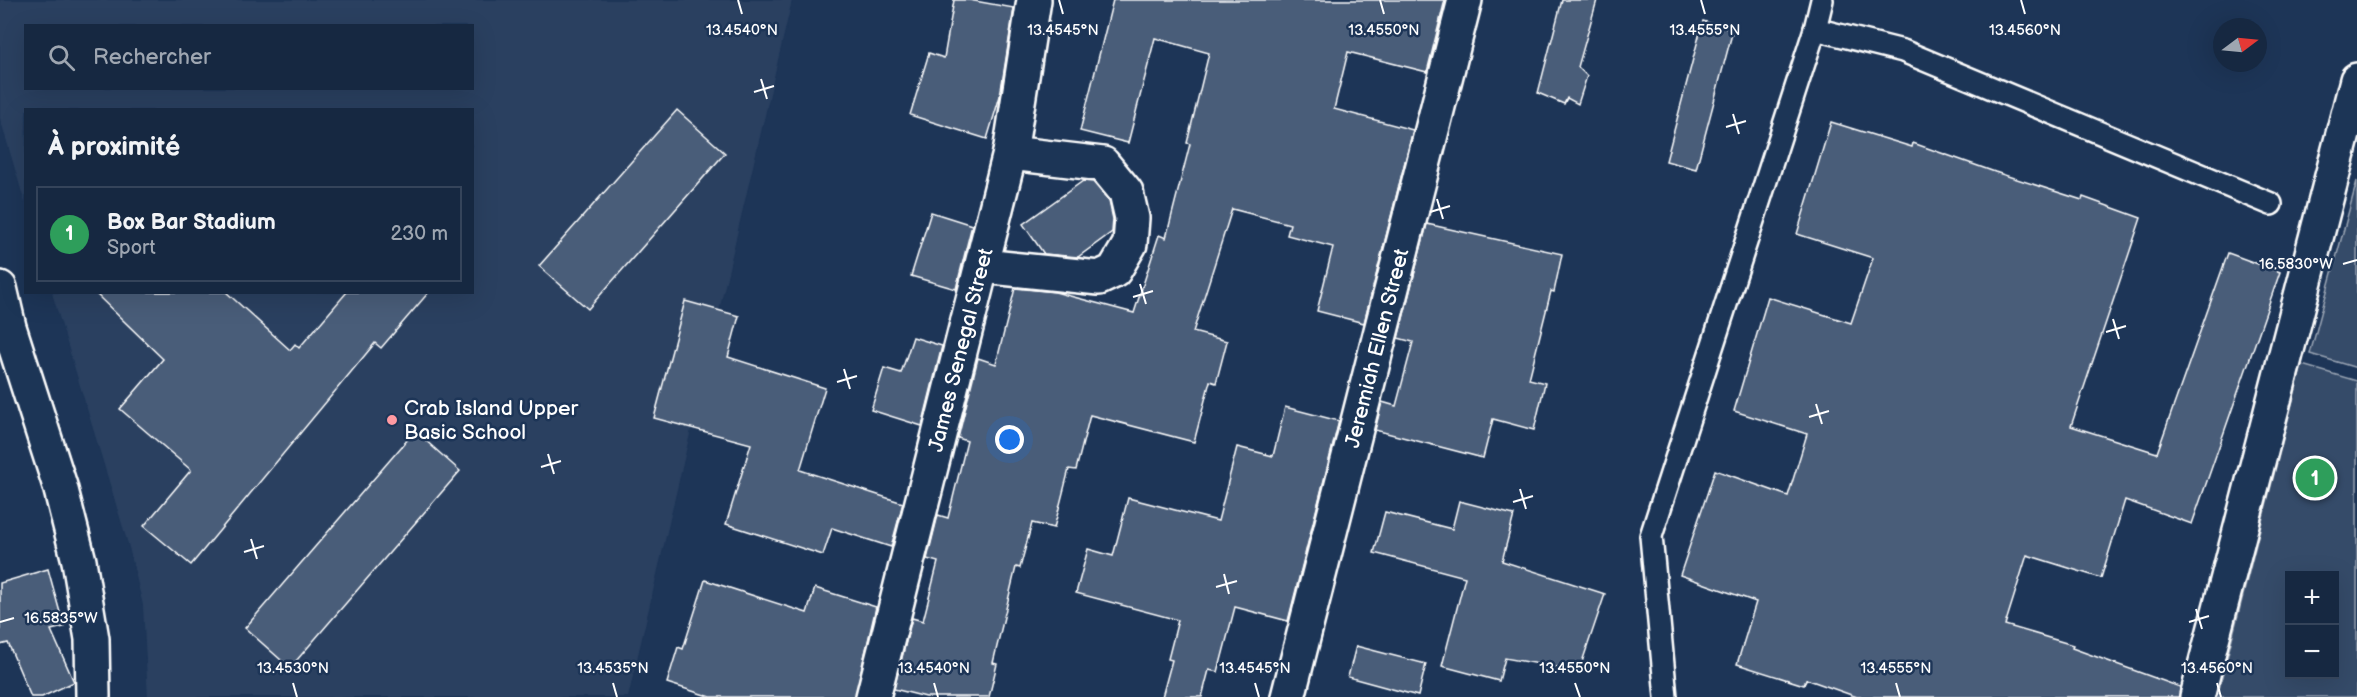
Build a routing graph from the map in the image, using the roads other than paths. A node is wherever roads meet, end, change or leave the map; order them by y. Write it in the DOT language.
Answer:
graph roads {
  1 [pos="1034,0"];
  2 [pos="1465,0"];
  3 [pos="1822,0"];
  4 [pos="1815,29"];
  5 [pos="2357,80"];
  6 [pos="1010,153"];
  7 [pos="2271,204"];
  8 [pos="982,266"];
  9 [pos="0,288"];
  10 [pos="93,697"];
  11 [pos="873,697"];
  12 [pos="1288,697"];
  13 [pos="1666,697"];
  14 [pos="2197,697"];
  1 -- 6 [label="street, James Senegal Street"];
  2 -- 12 [label="street, Jeremiah Ellen Street"];
  3 -- 4 [label="lane"];
  4 -- 7 [label="lane"];
  4 -- 13 [label="lane"];
  5 -- 14 [label="street"];
  6 -- 8 [label="street, James Senegal Street"];
  6 -- 8 [label="street"];
  8 -- 11 [label="street, James Senegal Street"];
  9 -- 10 [label="street"];
}
